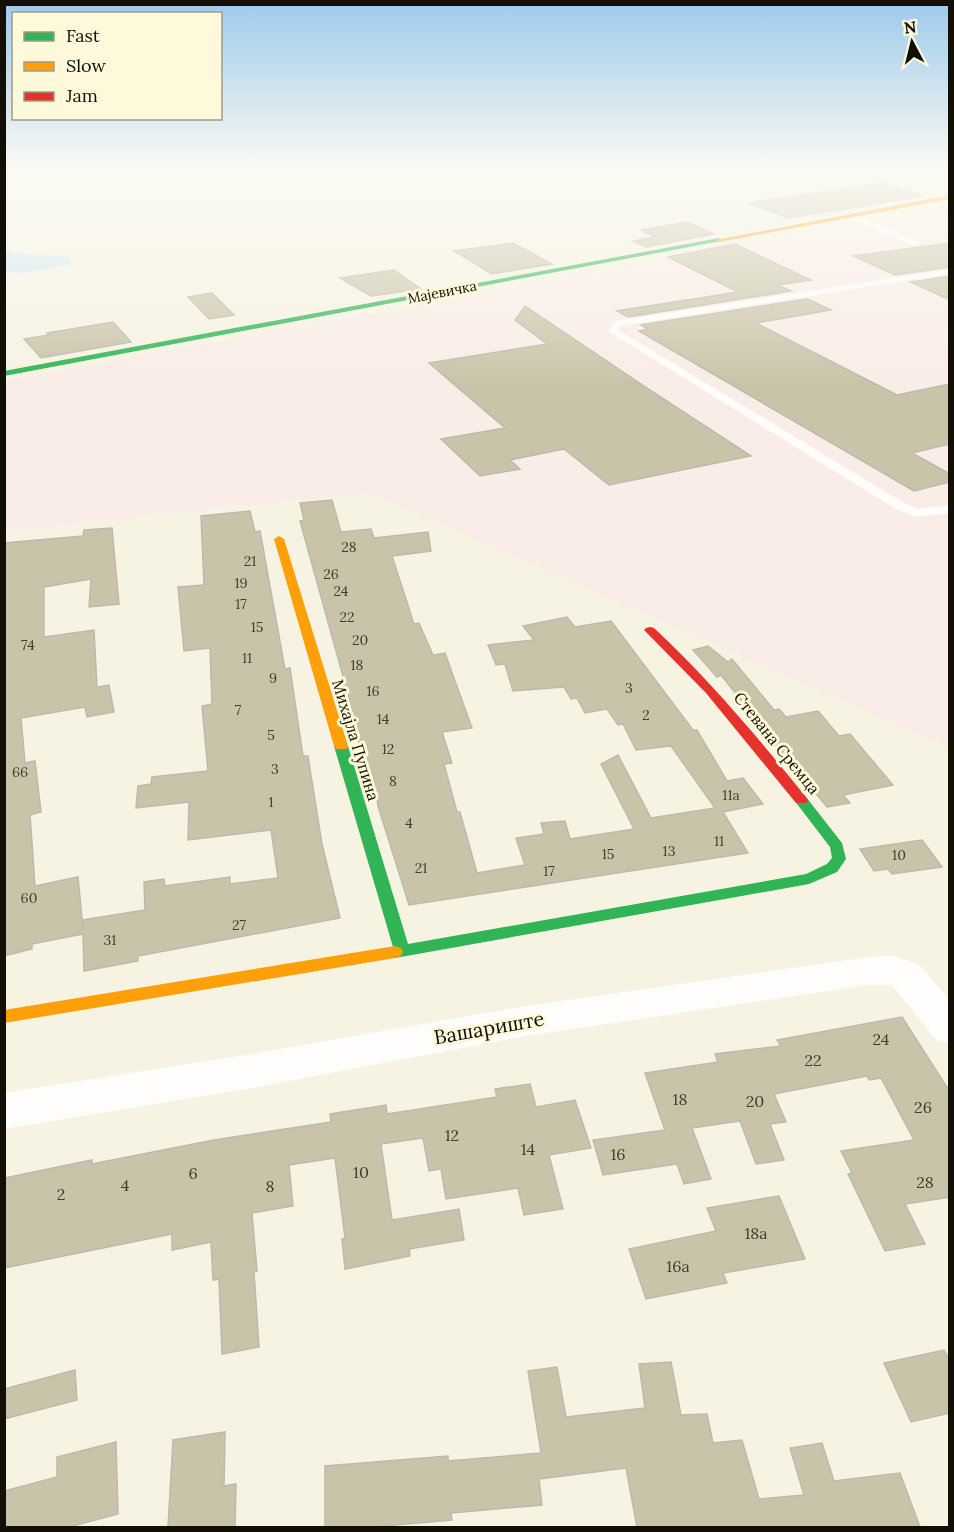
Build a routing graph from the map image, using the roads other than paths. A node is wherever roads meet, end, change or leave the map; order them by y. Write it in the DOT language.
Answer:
graph roads {
  1 [pos="714,240"];
  2 [pos="909,240"];
  3 [pos="917,244"];
  4 [pos="950,271"];
  5 [pos="4,374"];
  6 [pos="950,509"];
  7 [pos="279,539"];
  8 [pos="650,630"];
  9 [pos="402,950"];
  10 [pos="4,1017"];
  11 [pos="950,1029"];
  12 [pos="4,1112"];
  1 -- 5 [label="street, Мајевичка"];
  2 -- 3 [label="lane"];
  4 -- 6 [label="lane"];
  7 -- 9 [label="street, Михајла Пупина"];
  8 -- 9 [label="street, Стевана Сремца"];
  9 -- 10 [label="street"];
  11 -- 12 [label="street, Вашариште"];
}
